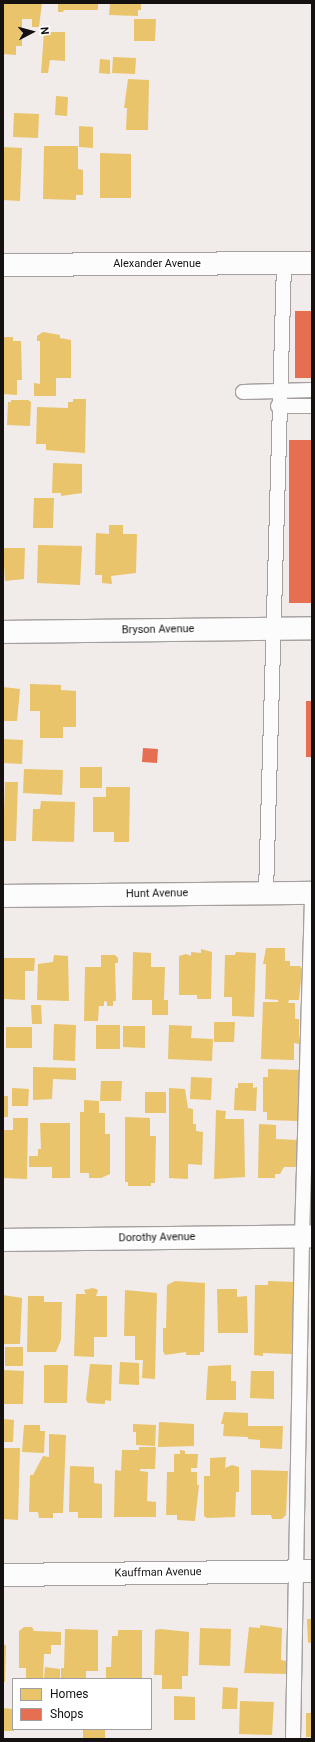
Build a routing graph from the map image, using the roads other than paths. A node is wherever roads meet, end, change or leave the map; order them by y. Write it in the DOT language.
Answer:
graph roads {
  1 [pos="284,264"];
  2 [pos="312,264"];
  3 [pos="3,265"];
  4 [pos="312,390"];
  5 [pos="279,391"];
  6 [pos="242,392"];
  7 [pos="278,406"];
  8 [pos="312,406"];
  9 [pos="312,628"];
  10 [pos="272,629"];
  11 [pos="3,632"];
  12 [pos="266,893"];
  13 [pos="312,894"];
  14 [pos="3,896"];
  15 [pos="312,897"];
  16 [pos="307,1236"];
  17 [pos="3,1240"];
  18 [pos="304,1572"];
  19 [pos="3,1575"];
  20 [pos="293,1739"];
  1 -- 2 [label="street, Alexander Avenue"];
  1 -- 3 [label="street, Alexander Avenue"];
  1 -- 5 [label="lane"];
  4 -- 5 [label="lane"];
  5 -- 6 [label="lane"];
  5 -- 7 [label="lane"];
  7 -- 8 [label="lane"];
  7 -- 10 [label="lane"];
  9 -- 10 [label="street, Bryson Avenue"];
  10 -- 11 [label="street, Bryson Avenue"];
  10 -- 12 [label="lane"];
  12 -- 13 [label="street, Hunt Avenue"];
  12 -- 14 [label="street, Hunt Avenue"];
  15 -- 16 [label="lane"];
  16 -- 17 [label="street, Dorothy Avenue"];
  16 -- 18 [label="lane"];
  18 -- 19 [label="street, Kauffman Avenue"];
  18 -- 20 [label="lane"];
}
